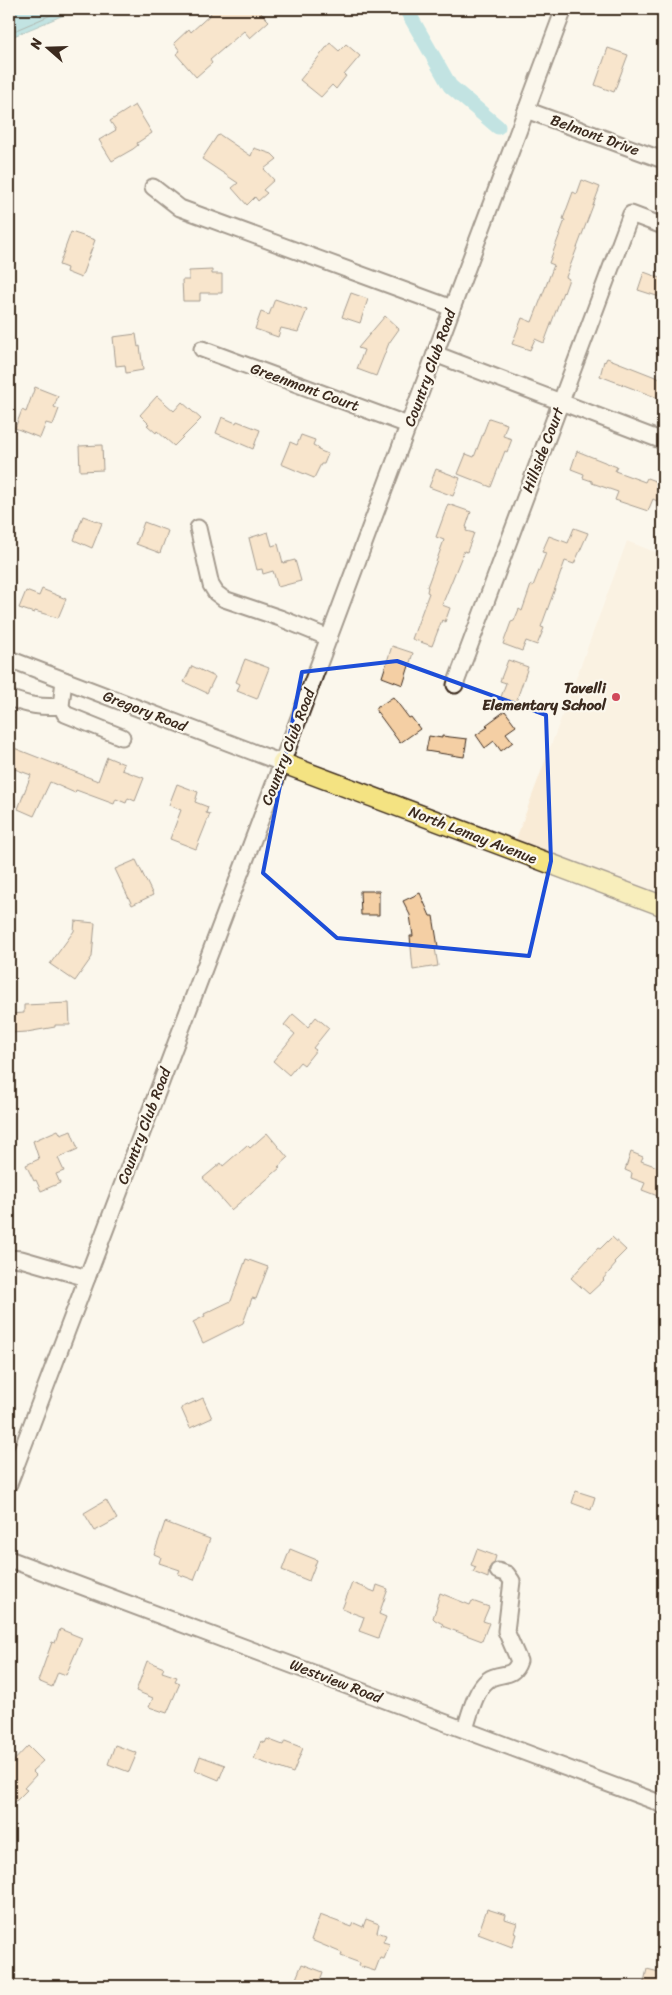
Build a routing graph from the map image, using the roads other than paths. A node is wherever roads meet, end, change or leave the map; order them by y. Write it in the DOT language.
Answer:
graph roads {
  1 [pos="564,9"];
  2 [pos="526,110"];
  3 [pos="663,160"];
  4 [pos="153,187"];
  5 [pos="663,226"];
  6 [pos="452,308"];
  7 [pos="202,349"];
  8 [pos="435,354"];
  9 [pos="561,402"];
  10 [pos="408,425"];
  11 [pos="663,441"];
  12 [pos="198,528"];
  13 [pos="329,638"];
  14 [pos="9,659"];
  15 [pos="64,680"];
  16 [pos="455,685"];
  17 [pos="9,698"];
  18 [pos="61,706"];
  19 [pos="122,737"];
  20 [pos="282,763"];
  21 [pos="663,906"];
  22 [pos="9,1258"];
  23 [pos="87,1278"];
  24 [pos="9,1484"];
  25 [pos="9,1559"];
  26 [pos="498,1571"];
  27 [pos="464,1729"];
  28 [pos="663,1806"];
  1 -- 2 [label="street, Country Club Road"];
  2 -- 3 [label="street, Belmont Drive"];
  2 -- 6 [label="street, Country Club Road"];
  4 -- 6 [label="street"];
  5 -- 9 [label="street, Hillside Court"];
  6 -- 8 [label="street, Country Club Road"];
  7 -- 10 [label="street, Greenmont Court"];
  8 -- 9 [label="street"];
  8 -- 10 [label="street, Country Club Road"];
  9 -- 11 [label="street"];
  9 -- 16 [label="street, Hillside Court"];
  10 -- 13 [label="street, Country Club Road"];
  12 -- 13 [label="street"];
  13 -- 20 [label="street, Country Club Road"];
  14 -- 15 [label="street, Gregory Road"];
  15 -- 18 [label="street"];
  15 -- 20 [label="street, Gregory Road"];
  17 -- 18 [label="street"];
  18 -- 19 [label="street"];
  20 -- 21 [label="main road, North Lemay Avenue"];
  20 -- 23 [label="street, Country Club Road"];
  22 -- 23 [label="street"];
  23 -- 24 [label="street, Country Club Road"];
  25 -- 27 [label="street, Westview Road"];
  26 -- 27 [label="street"];
  27 -- 28 [label="street, Westview Road"];
}
